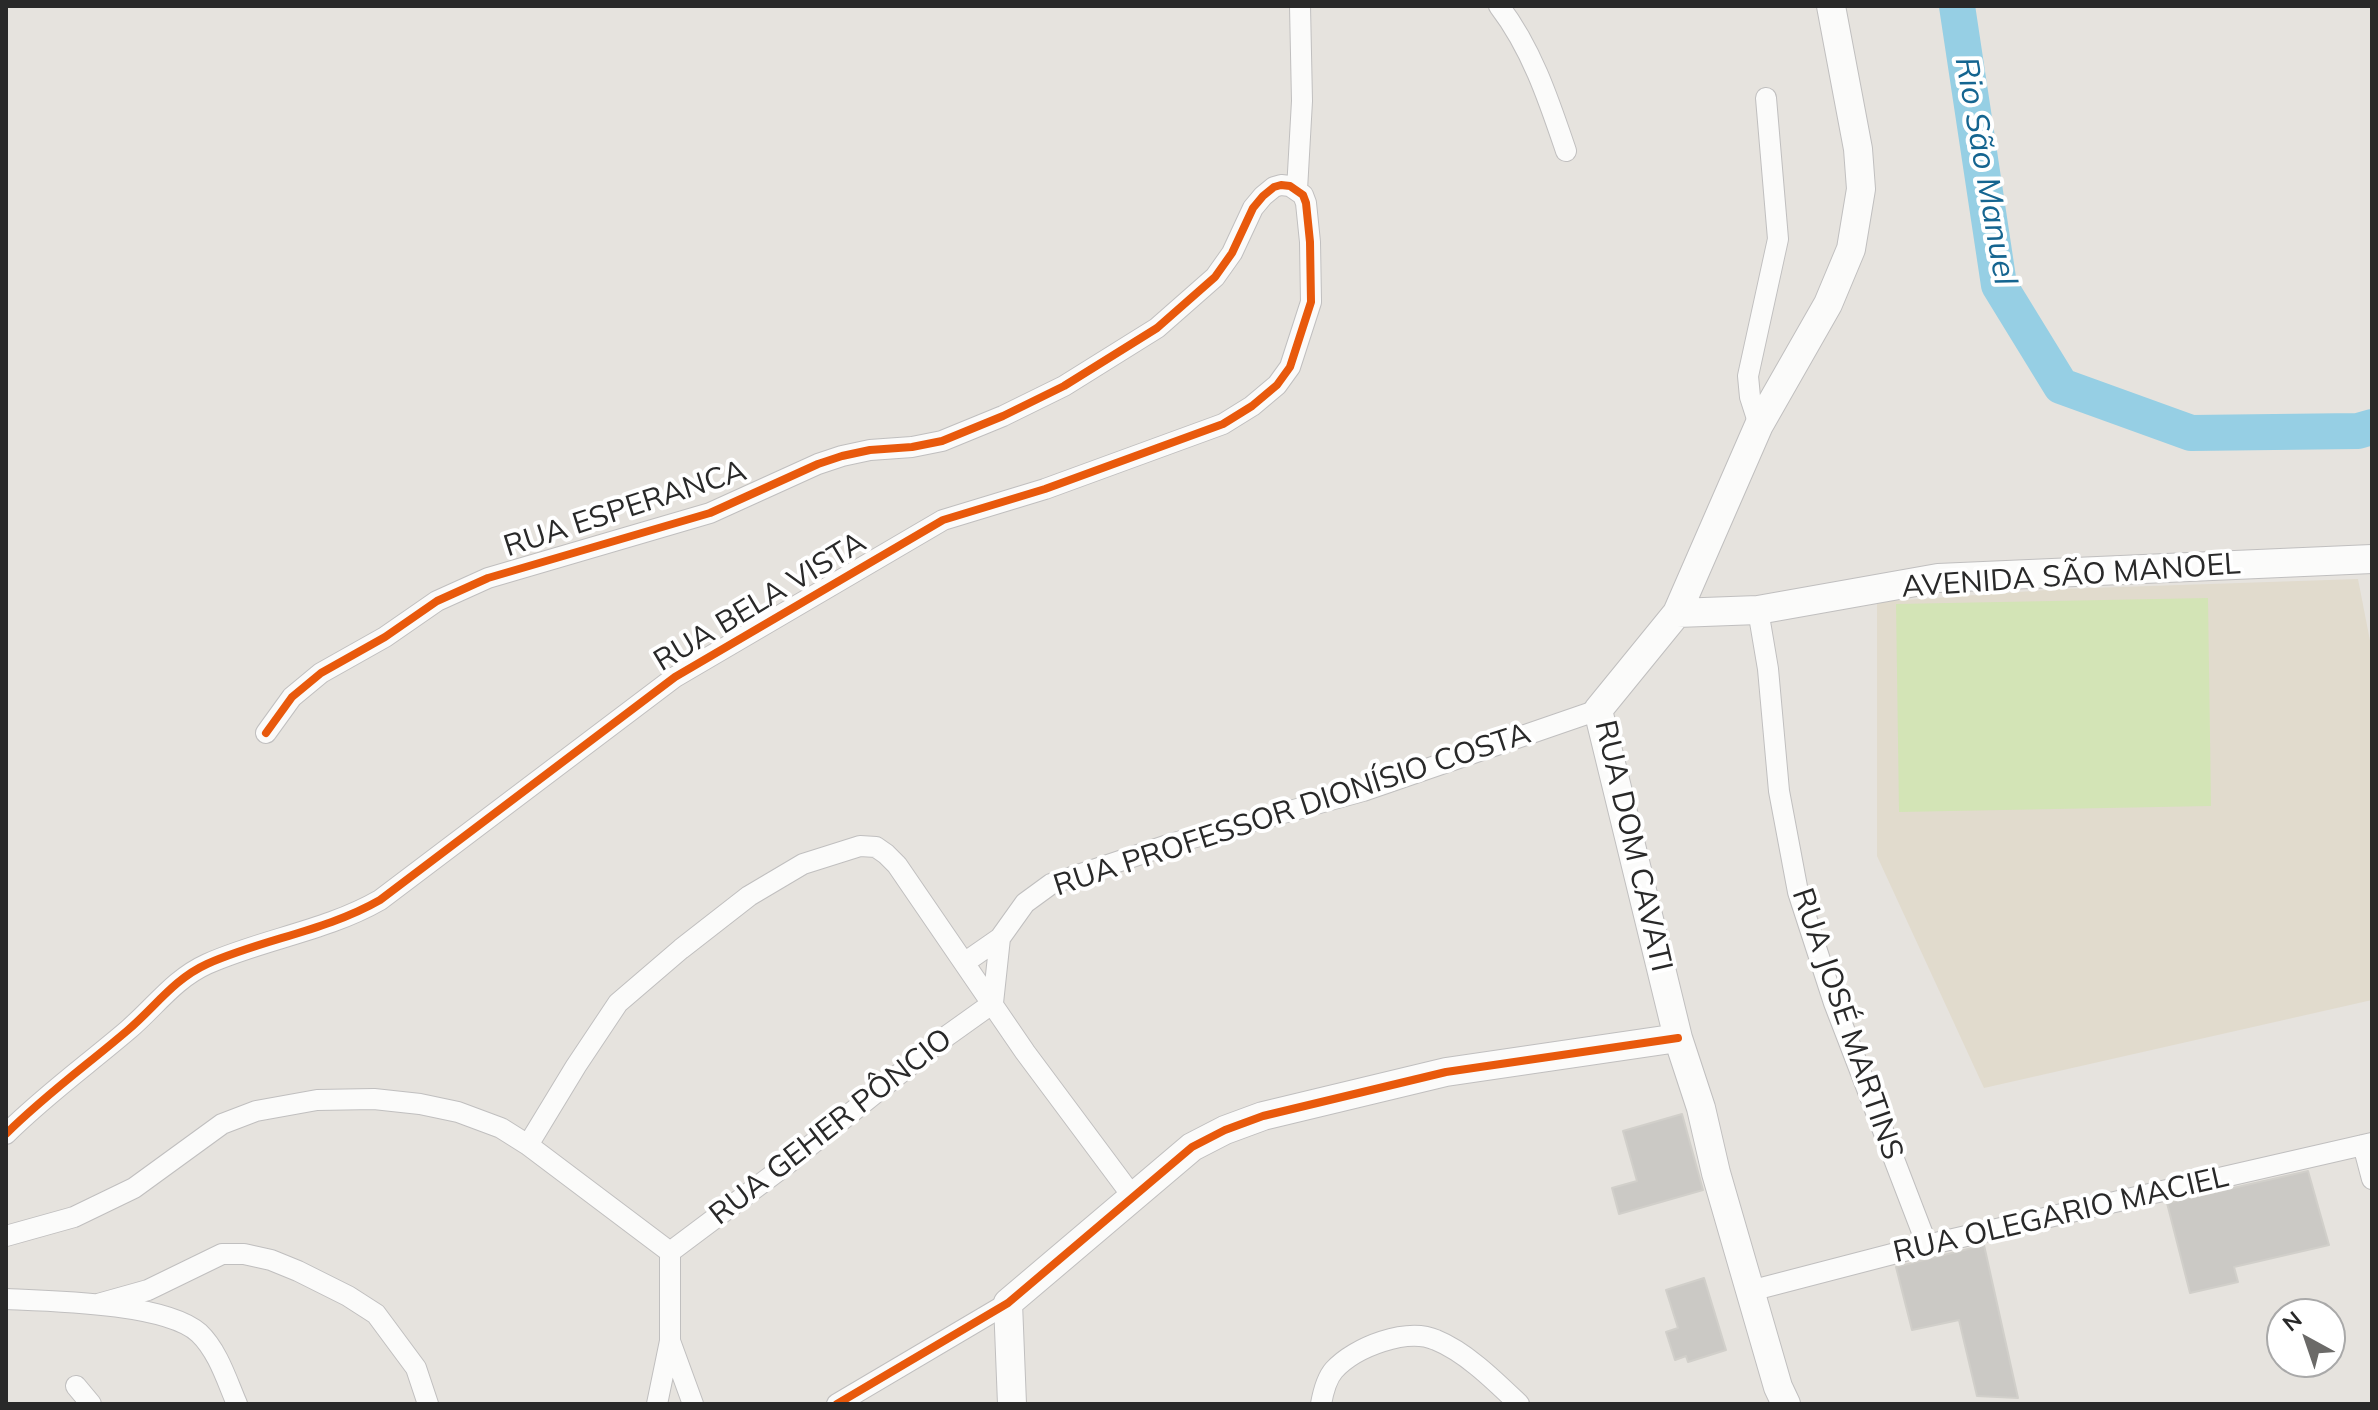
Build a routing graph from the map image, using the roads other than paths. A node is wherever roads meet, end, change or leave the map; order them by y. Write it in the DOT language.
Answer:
graph roads {
  1 [pos="1300,6"];
  2 [pos="1499,6"];
  3 [pos="1831,6"];
  4 [pos="1766,98"];
  5 [pos="1566,151"];
  6 [pos="1289,187"];
  7 [pos="1759,425"];
  8 [pos="2372,559"];
  9 [pos="1758,610"];
  10 [pos="1677,613"];
  11 [pos="1598,710"];
  12 [pos="266,733"];
  13 [pos="1000,938"];
  14 [pos="964,963"];
  15 [pos="993,1003"];
  16 [pos="1678,1038"];
  17 [pos="6,1134"];
  18 [pos="2368,1144"];
  19 [pos="528,1145"];
  20 [pos="2372,1179"];
  21 [pos="1133,1197"];
  22 [pos="6,1236"];
  23 [pos="1927,1245"];
  24 [pos="670,1252"];
  25 [pos="1750,1291"];
  26 [pos="6,1299"];
  27 [pos="1008,1303"];
  28 [pos="98,1304"];
  29 [pos="670,1341"];
  30 [pos="76,1386"];
  31 [pos="91,1404"];
  32 [pos="237,1404"];
  33 [pos="428,1404"];
  34 [pos="657,1404"];
  35 [pos="693,1404"];
  36 [pos="837,1404"];
  37 [pos="1012,1404"];
  38 [pos="1321,1404"];
  39 [pos="1519,1404"];
  40 [pos="1786,1404"];
  1 -- 6 [label="street, RUA BELA VISTA"];
  2 -- 5 [label="street"];
  3 -- 7 [label="main road, RUA DOM CAVATI"];
  4 -- 7 [label="street"];
  6 -- 12 [label="street, RUA ESPERANCA"];
  6 -- 17 [label="street, RUA BELA VISTA"];
  7 -- 10 [label="main road, RUA DOM CAVATI"];
  8 -- 9 [label="main road, AVENIDA SÃO MANOEL"];
  9 -- 10 [label="main road, AVENIDA SÃO MANOEL"];
  9 -- 23 [label="street, RUA JOSÉ MARTINS"];
  10 -- 11 [label="main road, RUA DOM CAVATI"];
  11 -- 13 [label="street, RUA PROFESSOR DIONÍSIO COSTA"];
  11 -- 16 [label="main road, RUA DOM CAVATI"];
  13 -- 14 [label="street, RUA PROFESSOR DIONÍSIO COSTA"];
  13 -- 15 [label="street"];
  14 -- 15 [label="street"];
  14 -- 19 [label="street"];
  15 -- 21 [label="street"];
  15 -- 24 [label="street, RUA GEHER PÔNCIO"];
  16 -- 21 [label="main road"];
  16 -- 25 [label="main road, RUA DOM CAVATI"];
  18 -- 20 [label="street"];
  18 -- 23 [label="street, RUA OLEGARIO MACIEL"];
  19 -- 22 [label="street"];
  19 -- 24 [label="street"];
  21 -- 27 [label="main road"];
  23 -- 25 [label="street, RUA OLEGARIO MACIEL"];
  24 -- 29 [label="street"];
  25 -- 40 [label="main road, RUA DOM CAVATI"];
  26 -- 28 [label="street"];
  27 -- 36 [label="street"];
  27 -- 37 [label="main road"];
  28 -- 32 [label="street"];
  28 -- 33 [label="street"];
  29 -- 34 [label="street"];
  29 -- 35 [label="street"];
  30 -- 31 [label="street"];
  38 -- 39 [label="street"];
}
